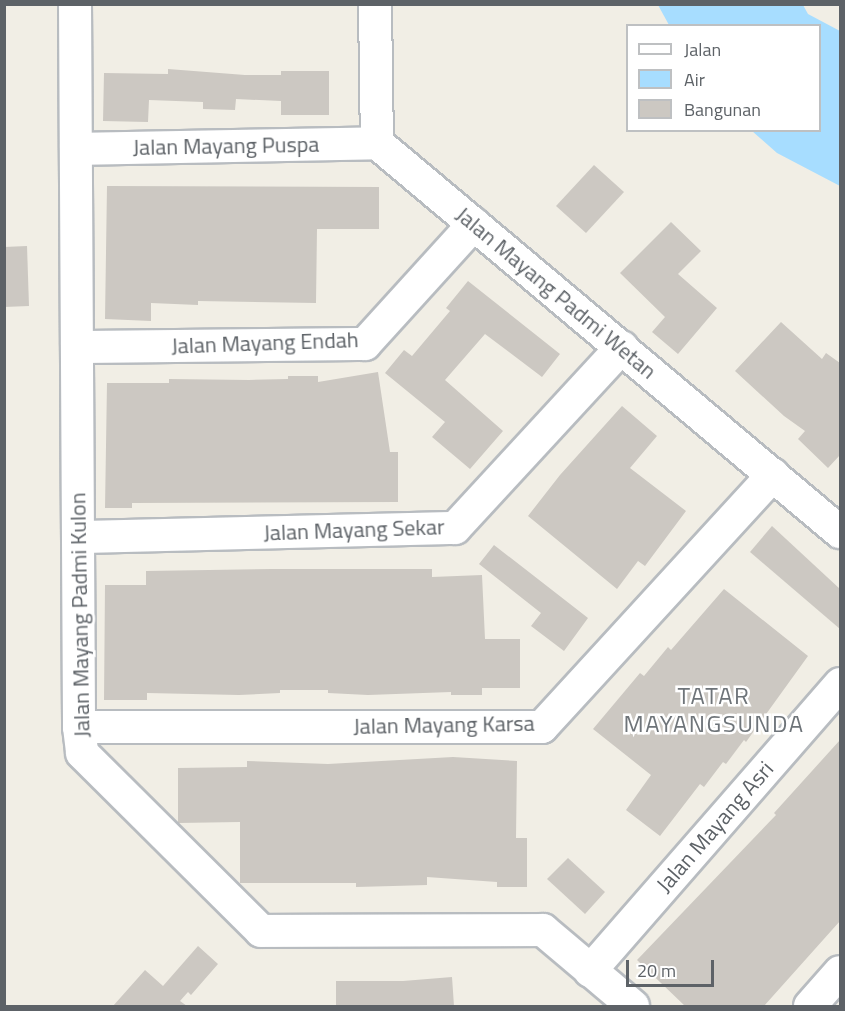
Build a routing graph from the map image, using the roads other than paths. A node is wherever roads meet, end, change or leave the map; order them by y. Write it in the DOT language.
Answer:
graph roads {
  1 [pos="75,4"];
  2 [pos="375,4"];
  3 [pos="377,143"];
  4 [pos="76,149"];
  5 [pos="474,224"];
  6 [pos="77,347"];
  7 [pos="622,347"];
  8 [pos="773,476"];
  9 [pos="840,532"];
  10 [pos="79,537"];
  11 [pos="840,684"];
  12 [pos="79,727"];
  13 [pos="590,971"];
  14 [pos="840,972"];
  15 [pos="633,1006"];
  16 [pos="810,1006"];
  1 -- 4 [label="street, Jalan Mayang Padmi Kulon"];
  2 -- 3 [label="street"];
  3 -- 4 [label="street, Jalan Mayang Puspa"];
  3 -- 5 [label="street, Jalan Mayang Padmi Wetan"];
  4 -- 6 [label="street, Jalan Mayang Padmi Kulon"];
  5 -- 6 [label="street, Jalan Mayang Endah"];
  5 -- 7 [label="street, Jalan Mayang Padmi Wetan"];
  6 -- 10 [label="street, Jalan Mayang Padmi Kulon"];
  7 -- 8 [label="street, Jalan Mayang Padmi Wetan"];
  7 -- 10 [label="street, Jalan Mayang Sekar"];
  8 -- 9 [label="street, Jalan Mayang Padmi Wetan"];
  8 -- 12 [label="street, Jalan Mayang Karsa"];
  10 -- 12 [label="street, Jalan Mayang Padmi Kulon"];
  11 -- 13 [label="street, Jalan Mayang Asri"];
  12 -- 13 [label="street, Jalan Mayang Padmi Kulon"];
  13 -- 15 [label="street, Jalan Mayang Padmi Kulon"];
  14 -- 16 [label="street"];
}
